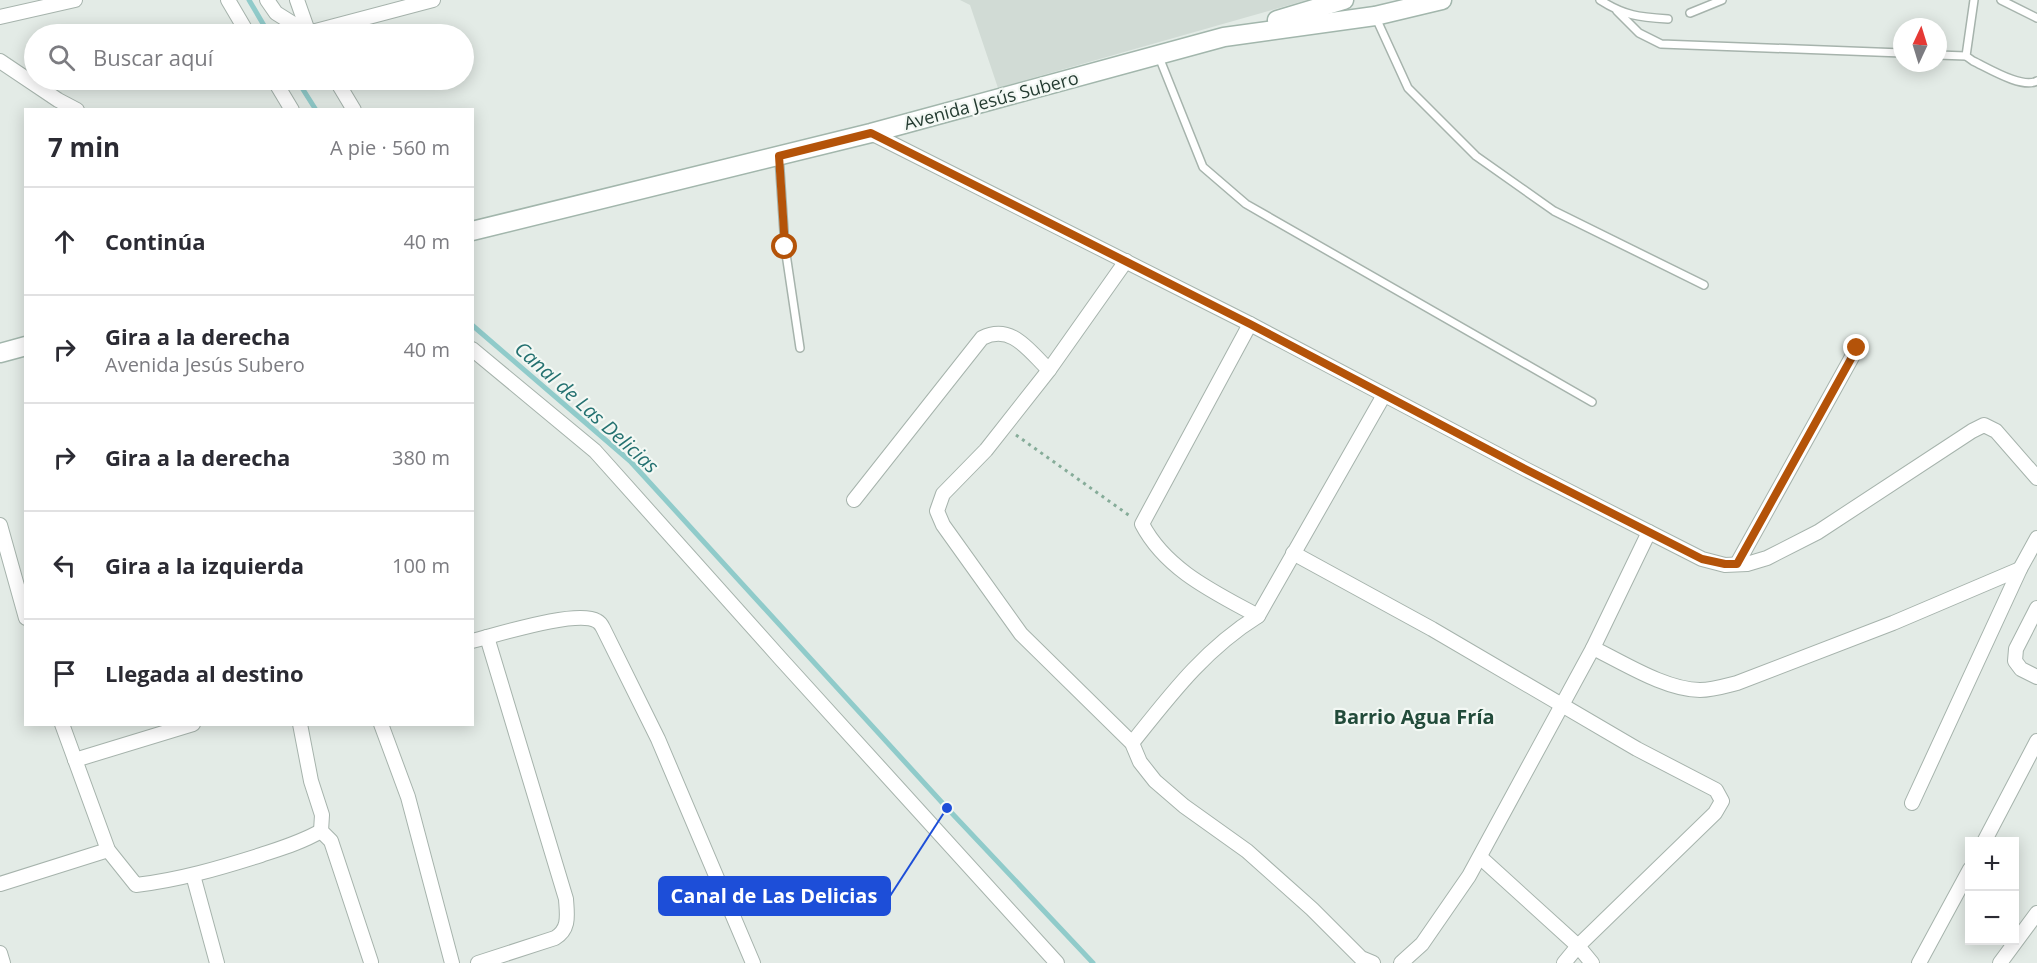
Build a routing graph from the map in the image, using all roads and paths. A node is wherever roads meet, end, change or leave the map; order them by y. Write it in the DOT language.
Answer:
graph roads {
  1 [pos="75,0"];
  2 [pos="228,0"];
  3 [pos="267,0"];
  4 [pos="297,0"];
  5 [pos="433,0"];
  6 [pos="1344,0"];
  7 [pos="1442,0"];
  8 [pos="1600,0"];
  9 [pos="1722,0"];
  10 [pos="1974,0"];
  11 [pos="2001,0"];
  12 [pos="1617,11"];
  13 [pos="1690,13"];
  14 [pos="1375,15"];
  15 [pos="0,17"];
  16 [pos="2037,18"];
  17 [pos="1668,19"];
  18 [pos="242,24"];
  19 [pos="293,24"];
  20 [pos="305,24"];
  21 [pos="345,24"];
  22 [pos="1224,37"];
  23 [pos="1893,53"];
  24 [pos="1158,55"];
  25 [pos="1947,55"];
  26 [pos="1966,56"];
  27 [pos="0,62"];
  28 [pos="24,78"];
  29 [pos="2037,81"];
  30 [pos="43,90"];
  31 [pos="280,90"];
  32 [pos="342,90"];
  33 [pos="73,108"];
  34 [pos="291,108"];
  35 [pos="353,108"];
  36 [pos="871,133"];
  37 [pos="779,156"];
  38 [pos="474,231"];
  39 [pos="1126,261"];
  40 [pos="1704,285"];
  41 [pos="1250,324"];
  42 [pos="24,347"];
  43 [pos="800,348"];
  44 [pos="1857,348"];
  45 [pos="474,351"];
  46 [pos="0,353"];
  47 [pos="1049,370"];
  48 [pos="1384,395"];
  49 [pos="1592,402"];
  50 [pos="1004,427"];
  51 [pos="2037,478"];
  52 [pos="855,500"];
  53 [pos="1142,524"];
  54 [pos="0,525"];
  55 [pos="1649,532"];
  56 [pos="2037,538"];
  57 [pos="1293,553"];
  58 [pos="1737,564"];
  59 [pos="2020,569"];
  60 [pos="2037,608"];
  61 [pos="24,611"];
  62 [pos="1258,615"];
  63 [pos="488,638"];
  64 [pos="474,641"];
  65 [pos="1593,648"];
  66 [pos="2037,677"];
  67 [pos="1561,706"];
  68 [pos="63,726"];
  69 [pos="186,726"];
  70 [pos="300,726"];
  71 [pos="382,726"];
  72 [pos="2037,741"];
  73 [pos="1132,743"];
  74 [pos="75,760"];
  75 [pos="1912,803"];
  76 [pos="321,831"];
  77 [pos="1987,837"];
  78 [pos="108,850"];
  79 [pos="1480,857"];
  80 [pos="193,875"];
  81 [pos="1965,877"];
  82 [pos="0,884"];
  83 [pos="2037,913"];
  84 [pos="1578,946"];
  85 [pos="0,953"];
  86 [pos="1050,961"];
  87 [pos="371,962"];
  88 [pos="3,963"];
  89 [pos="217,963"];
  90 [pos="452,963"];
  91 [pos="478,963"];
  92 [pos="753,963"];
  93 [pos="1373,963"];
  94 [pos="1401,963"];
  95 [pos="1564,963"];
  96 [pos="1592,963"];
  97 [pos="1919,963"];
  98 [pos="2000,963"];
  1 -- 15 [label="street"];
  2 -- 18 [label="street"];
  3 -- 19 [label="street"];
  4 -- 20 [label="street"];
  5 -- 21 [label="street"];
  6 -- 22 [label="main road"];
  7 -- 14 [label="main road, Avenida Jesús Subero"];
  8 -- 12 [label="lane"];
  9 -- 13 [label="lane"];
  10 -- 26 [label="lane"];
  11 -- 16 [label="lane"];
  12 -- 17 [label="lane"];
  12 -- 23 [label="lane"];
  14 -- 22 [label="main road, Avenida Jesús Subero"];
  14 -- 40 [label="lane"];
  22 -- 24 [label="main road, Avenida Jesús Subero"];
  24 -- 36 [label="main road, Avenida Jesús Subero"];
  24 -- 49 [label="lane"];
  25 -- 26 [label="lane"];
  26 -- 29 [label="lane"];
  27 -- 28 [label="street"];
  30 -- 33 [label="street"];
  31 -- 34 [label="street"];
  32 -- 35 [label="street"];
  36 -- 37 [label="main road, Avenida Jesús Subero"];
  36 -- 39 [label="street"];
  37 -- 38 [label="main road, Avenida Jesús Subero"];
  37 -- 43 [label="lane"];
  39 -- 41 [label="street"];
  39 -- 47 [label="street"];
  41 -- 48 [label="street"];
  41 -- 53 [label="street"];
  42 -- 46 [label="main road"];
  44 -- 58 [label="street"];
  45 -- 86 [label="street"];
  47 -- 50 [label="street"];
  47 -- 52 [label="street"];
  48 -- 55 [label="street"];
  48 -- 57 [label="street"];
  50 -- 53 [label="path"];
  50 -- 73 [label="street"];
  51 -- 58 [label="street"];
  53 -- 62 [label="street"];
  54 -- 61 [label="street"];
  55 -- 58 [label="street"];
  55 -- 65 [label="street"];
  56 -- 59 [label="street"];
  57 -- 62 [label="street"];
  57 -- 67 [label="street"];
  59 -- 65 [label="street"];
  59 -- 75 [label="street"];
  60 -- 66 [label="street"];
  62 -- 73 [label="street"];
  63 -- 64 [label="street"];
  63 -- 91 [label="street"];
  63 -- 92 [label="street"];
  65 -- 67 [label="street"];
  67 -- 79 [label="street"];
  67 -- 84 [label="street"];
  68 -- 74 [label="street"];
  69 -- 74 [label="street"];
  70 -- 76 [label="street"];
  71 -- 90 [label="street"];
  72 -- 77 [label="street"];
  73 -- 93 [label="street"];
  74 -- 78 [label="street"];
  76 -- 80 [label="street"];
  76 -- 87 [label="street"];
  78 -- 80 [label="street"];
  78 -- 82 [label="street"];
  79 -- 84 [label="street"];
  79 -- 94 [label="street"];
  80 -- 89 [label="street"];
  81 -- 97 [label="street"];
  83 -- 98 [label="street"];
  84 -- 95 [label="street"];
  84 -- 96 [label="street"];
  85 -- 88 [label="street"];
}
